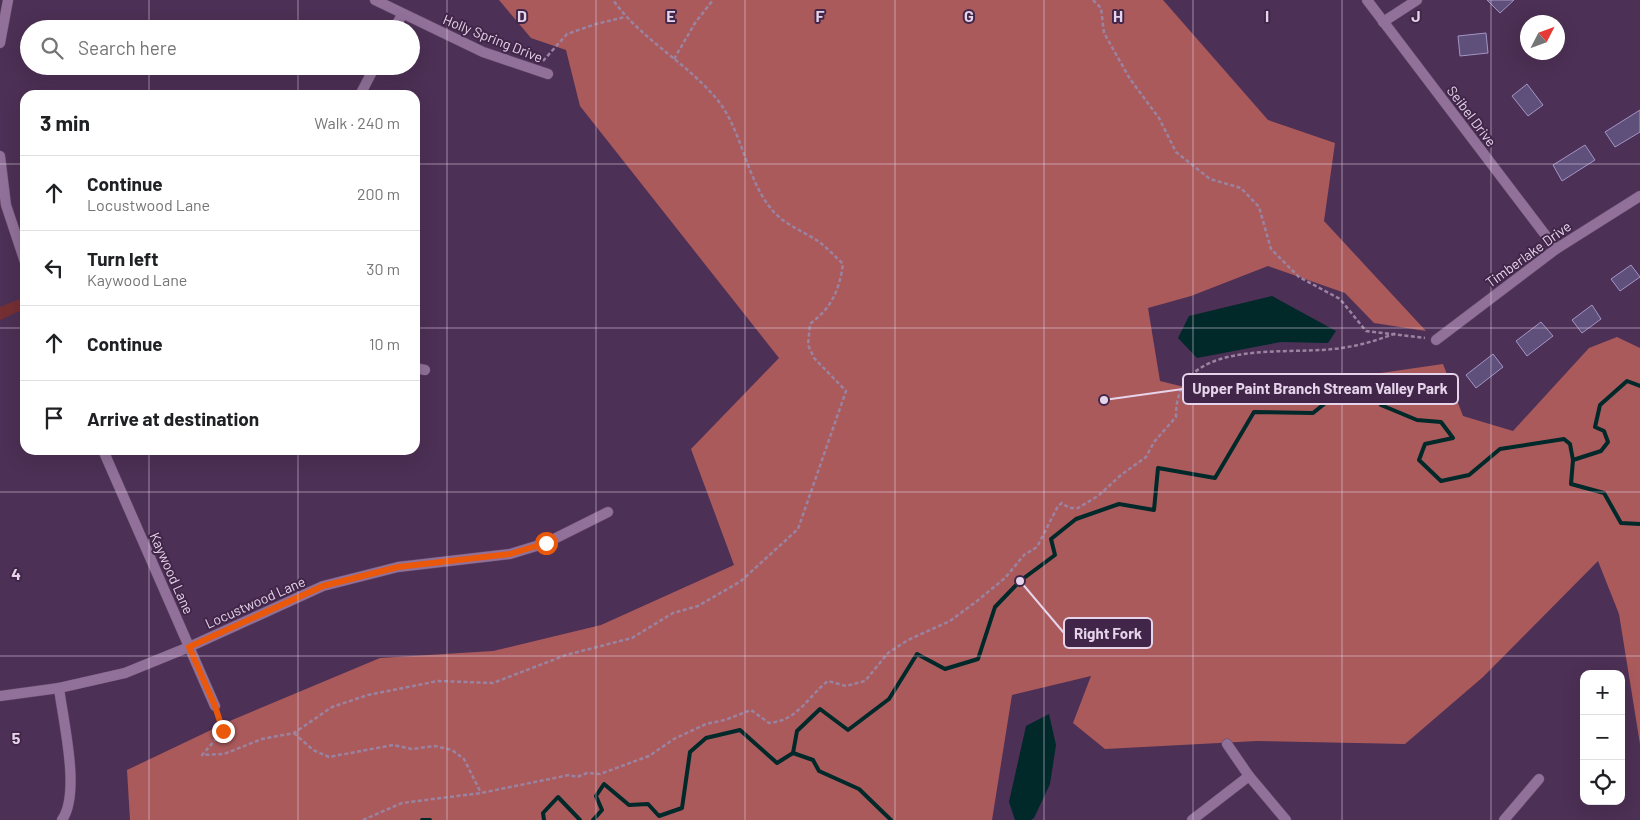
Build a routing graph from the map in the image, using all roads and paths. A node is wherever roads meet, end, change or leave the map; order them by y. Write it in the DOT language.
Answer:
graph roads {
  1 [pos="8,0"];
  2 [pos="375,0"];
  3 [pos="613,0"];
  4 [pos="713,0"];
  5 [pos="1093,0"];
  6 [pos="1367,0"];
  7 [pos="1417,0"];
  8 [pos="402,15"];
  9 [pos="625,17"];
  10 [pos="399,20"];
  11 [pos="413,20"];
  12 [pos="1383,22"];
  13 [pos="420,23"];
  14 [pos="0,42"];
  15 [pos="674,59"];
  16 [pos="522,65"];
  17 [pos="548,74"];
  18 [pos="370,75"];
  19 [pos="363,90"];
  20 [pos="0,156"];
  21 [pos="1640,196"];
  22 [pos="20,247"];
  23 [pos="1556,249"];
  24 [pos="1396,334"];
  25 [pos="1436,340"];
  26 [pos="105,455"];
  27 [pos="608,512"];
  28 [pos="189,647"];
  29 [pos="58,688"];
  30 [pos="0,696"];
  31 [pos="215,706"];
  32 [pos="294,734"];
  33 [pos="1227,744"];
  34 [pos="1249,776"];
  35 [pos="1539,779"];
  36 [pos="481,793"];
  37 [pos="62,820"];
  38 [pos="363,820"];
  39 [pos="1192,820"];
  40 [pos="1286,820"];
  41 [pos="1504,820"];
  1 -- 14 [label="street"];
  2 -- 8 [label="street, Holly Spring Drive"];
  3 -- 9 [label="path"];
  4 -- 15 [label="path"];
  5 -- 24 [label="path"];
  6 -- 12 [label="street, Seibel Drive"];
  7 -- 12 [label="street"];
  8 -- 10 [label="street"];
  8 -- 11 [label="street, Holly Spring Drive"];
  9 -- 15 [label="path"];
  9 -- 16 [label="path"];
  12 -- 23 [label="street, Seibel Drive"];
  13 -- 16 [label="street, Holly Spring Drive"];
  15 -- 32 [label="path"];
  16 -- 17 [label="street, Holly Spring Drive"];
  18 -- 19 [label="street"];
  20 -- 22 [label="street"];
  21 -- 23 [label="street, Timberlake Drive"];
  23 -- 25 [label="street, Timberlake Drive"];
  24 -- 25 [label="path"];
  24 -- 36 [label="path"];
  26 -- 28 [label="street, Kaywood Lane"];
  27 -- 28 [label="street, Locustwood Lane"];
  28 -- 29 [label="street, Locustwood Lane"];
  28 -- 31 [label="street, Kaywood Lane"];
  29 -- 30 [label="street, Locustwood Lane"];
  29 -- 37 [label="street"];
  31 -- 32 [label="path"];
  32 -- 36 [label="path"];
  33 -- 34 [label="street"];
  34 -- 39 [label="street"];
  34 -- 40 [label="street"];
  35 -- 41 [label="street"];
  36 -- 38 [label="path"];
}
